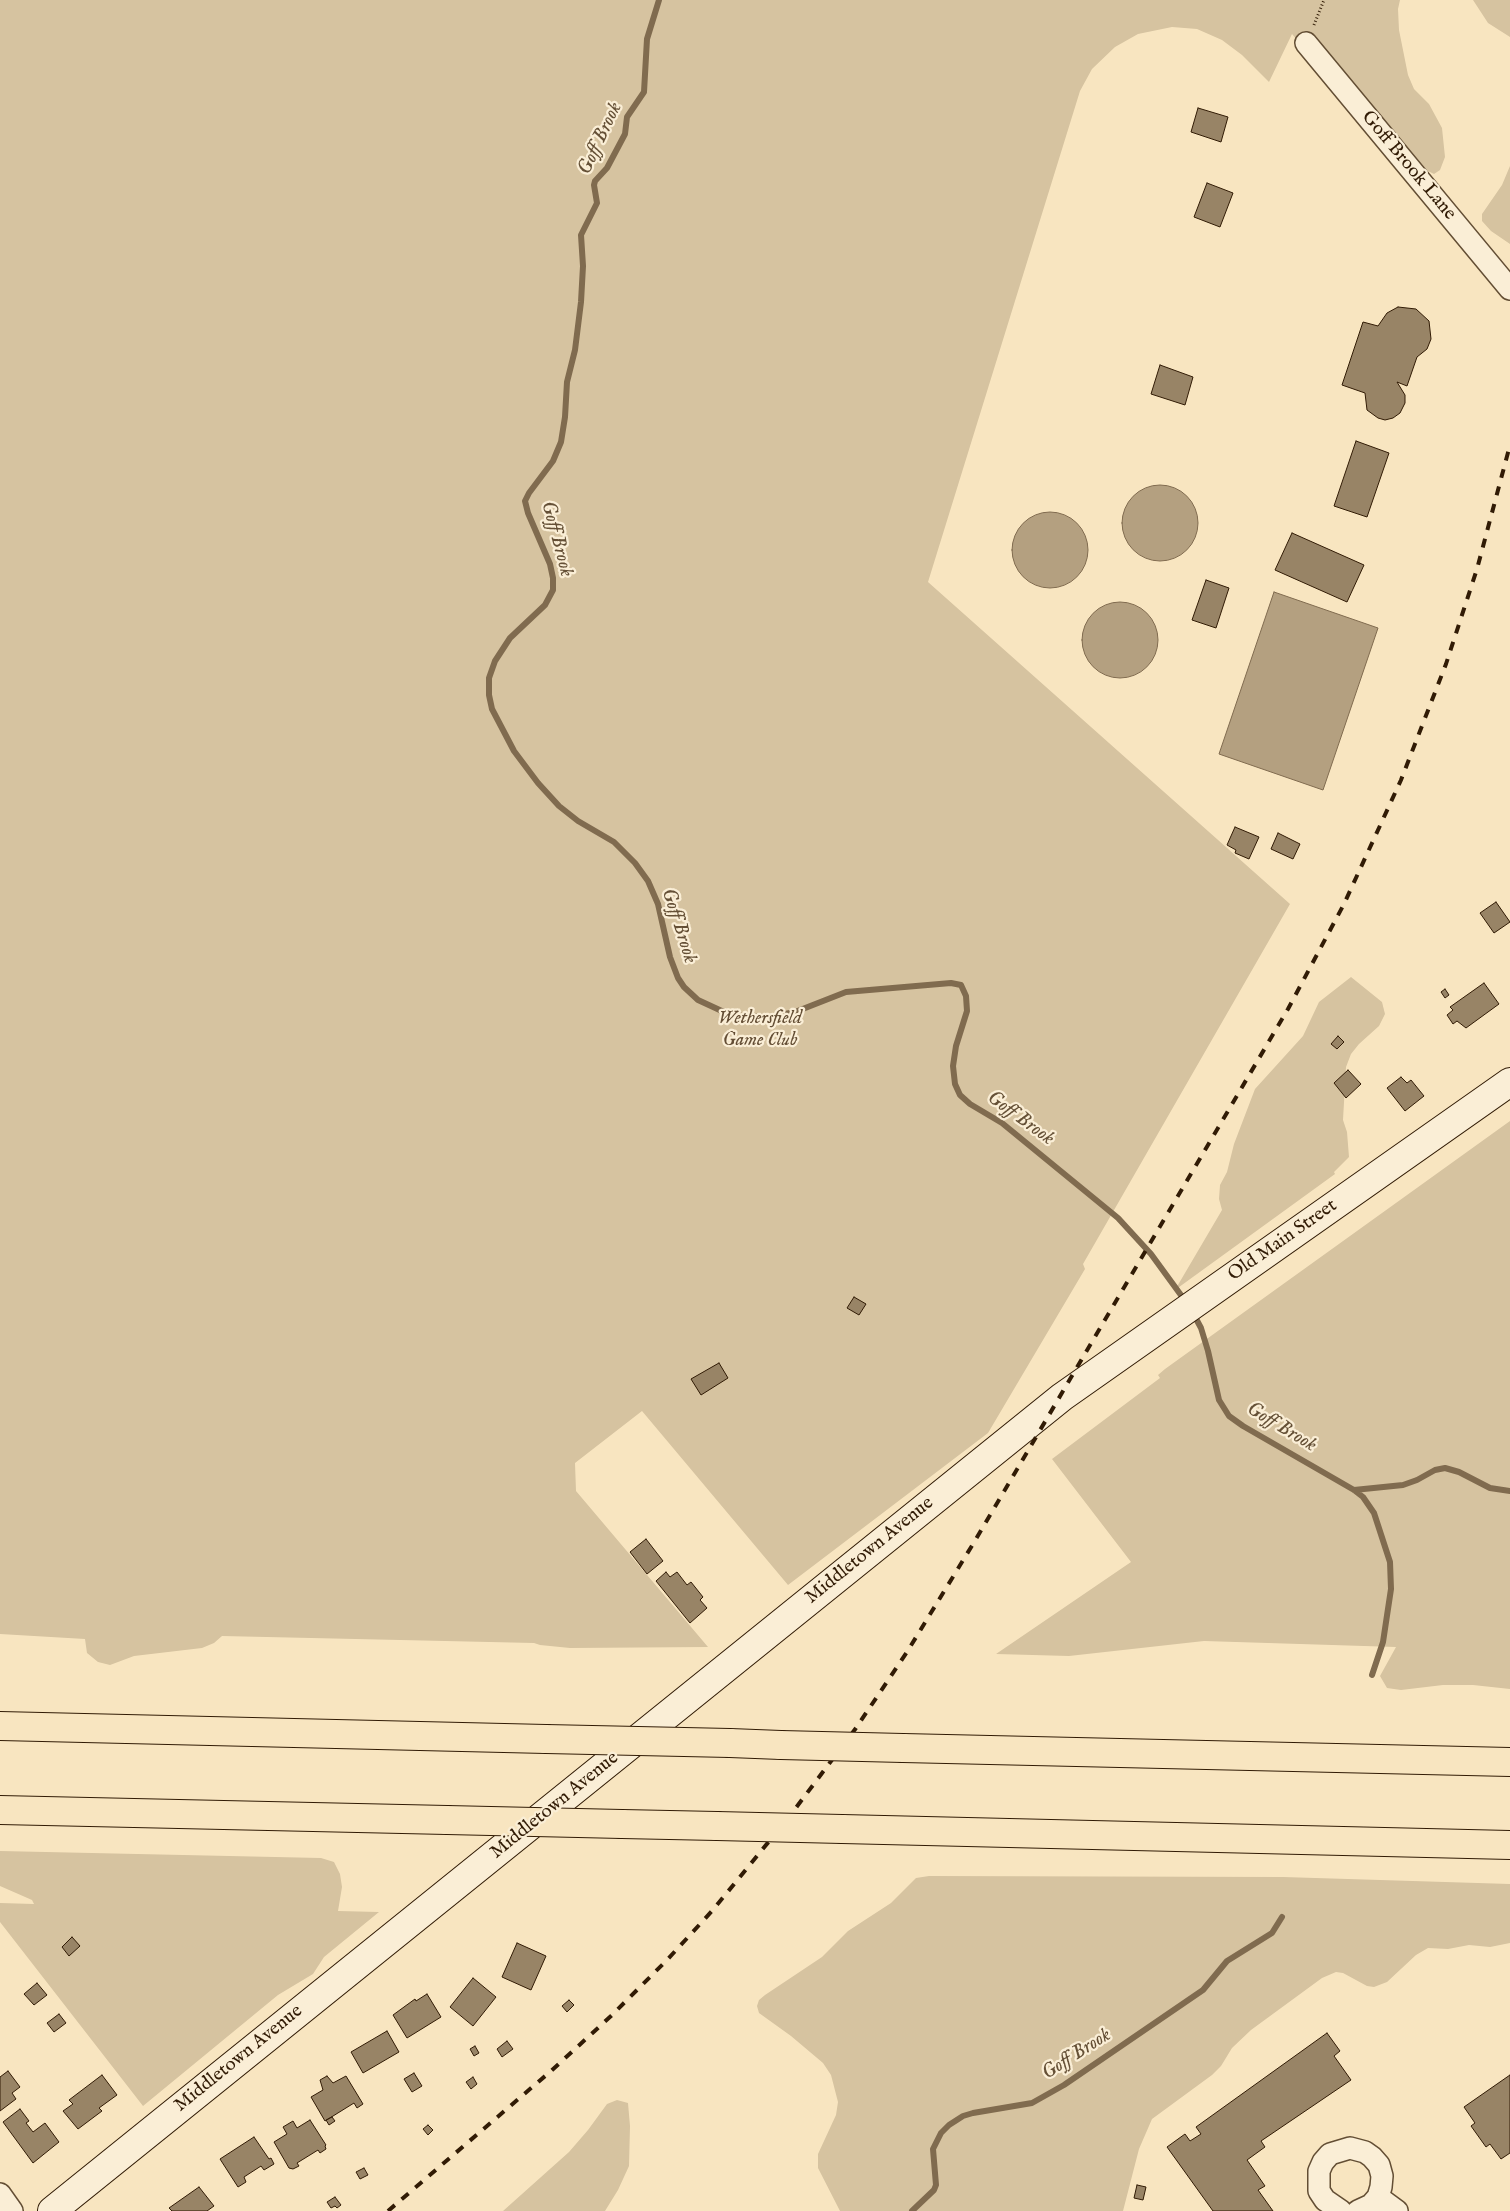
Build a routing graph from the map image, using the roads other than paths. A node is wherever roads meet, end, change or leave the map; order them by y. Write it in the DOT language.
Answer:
graph roads {
  1 [pos="1306,43"];
  2 [pos="1510,288"];
  3 [pos="1510,1082"];
  4 [pos="1057,1401"];
  5 [pos="0,1726"];
  6 [pos="1510,1762"];
  7 [pos="0,1810"];
  8 [pos="1510,1845"];
  9 [pos="0,2194"];
  10 [pos="1378,2197"];
  11 [pos="12,2211"];
  12 [pos="52,2211"];
  13 [pos="1341,2211"];
  14 [pos="1358,2211"];
  15 [pos="1397,2211"];
  1 -- 2 [label="street, Goff Brook Lane"];
  3 -- 4 [label="street, Old Main Street"];
  4 -- 12 [label="street, Middletown Avenue"];
  5 -- 6 [label="highway, bridge"];
  7 -- 8 [label="highway, bridge"];
  9 -- 11 [label="street"];
  10 -- 13 [label="street"];
  10 -- 14 [label="street"];
  10 -- 15 [label="street"];
}
